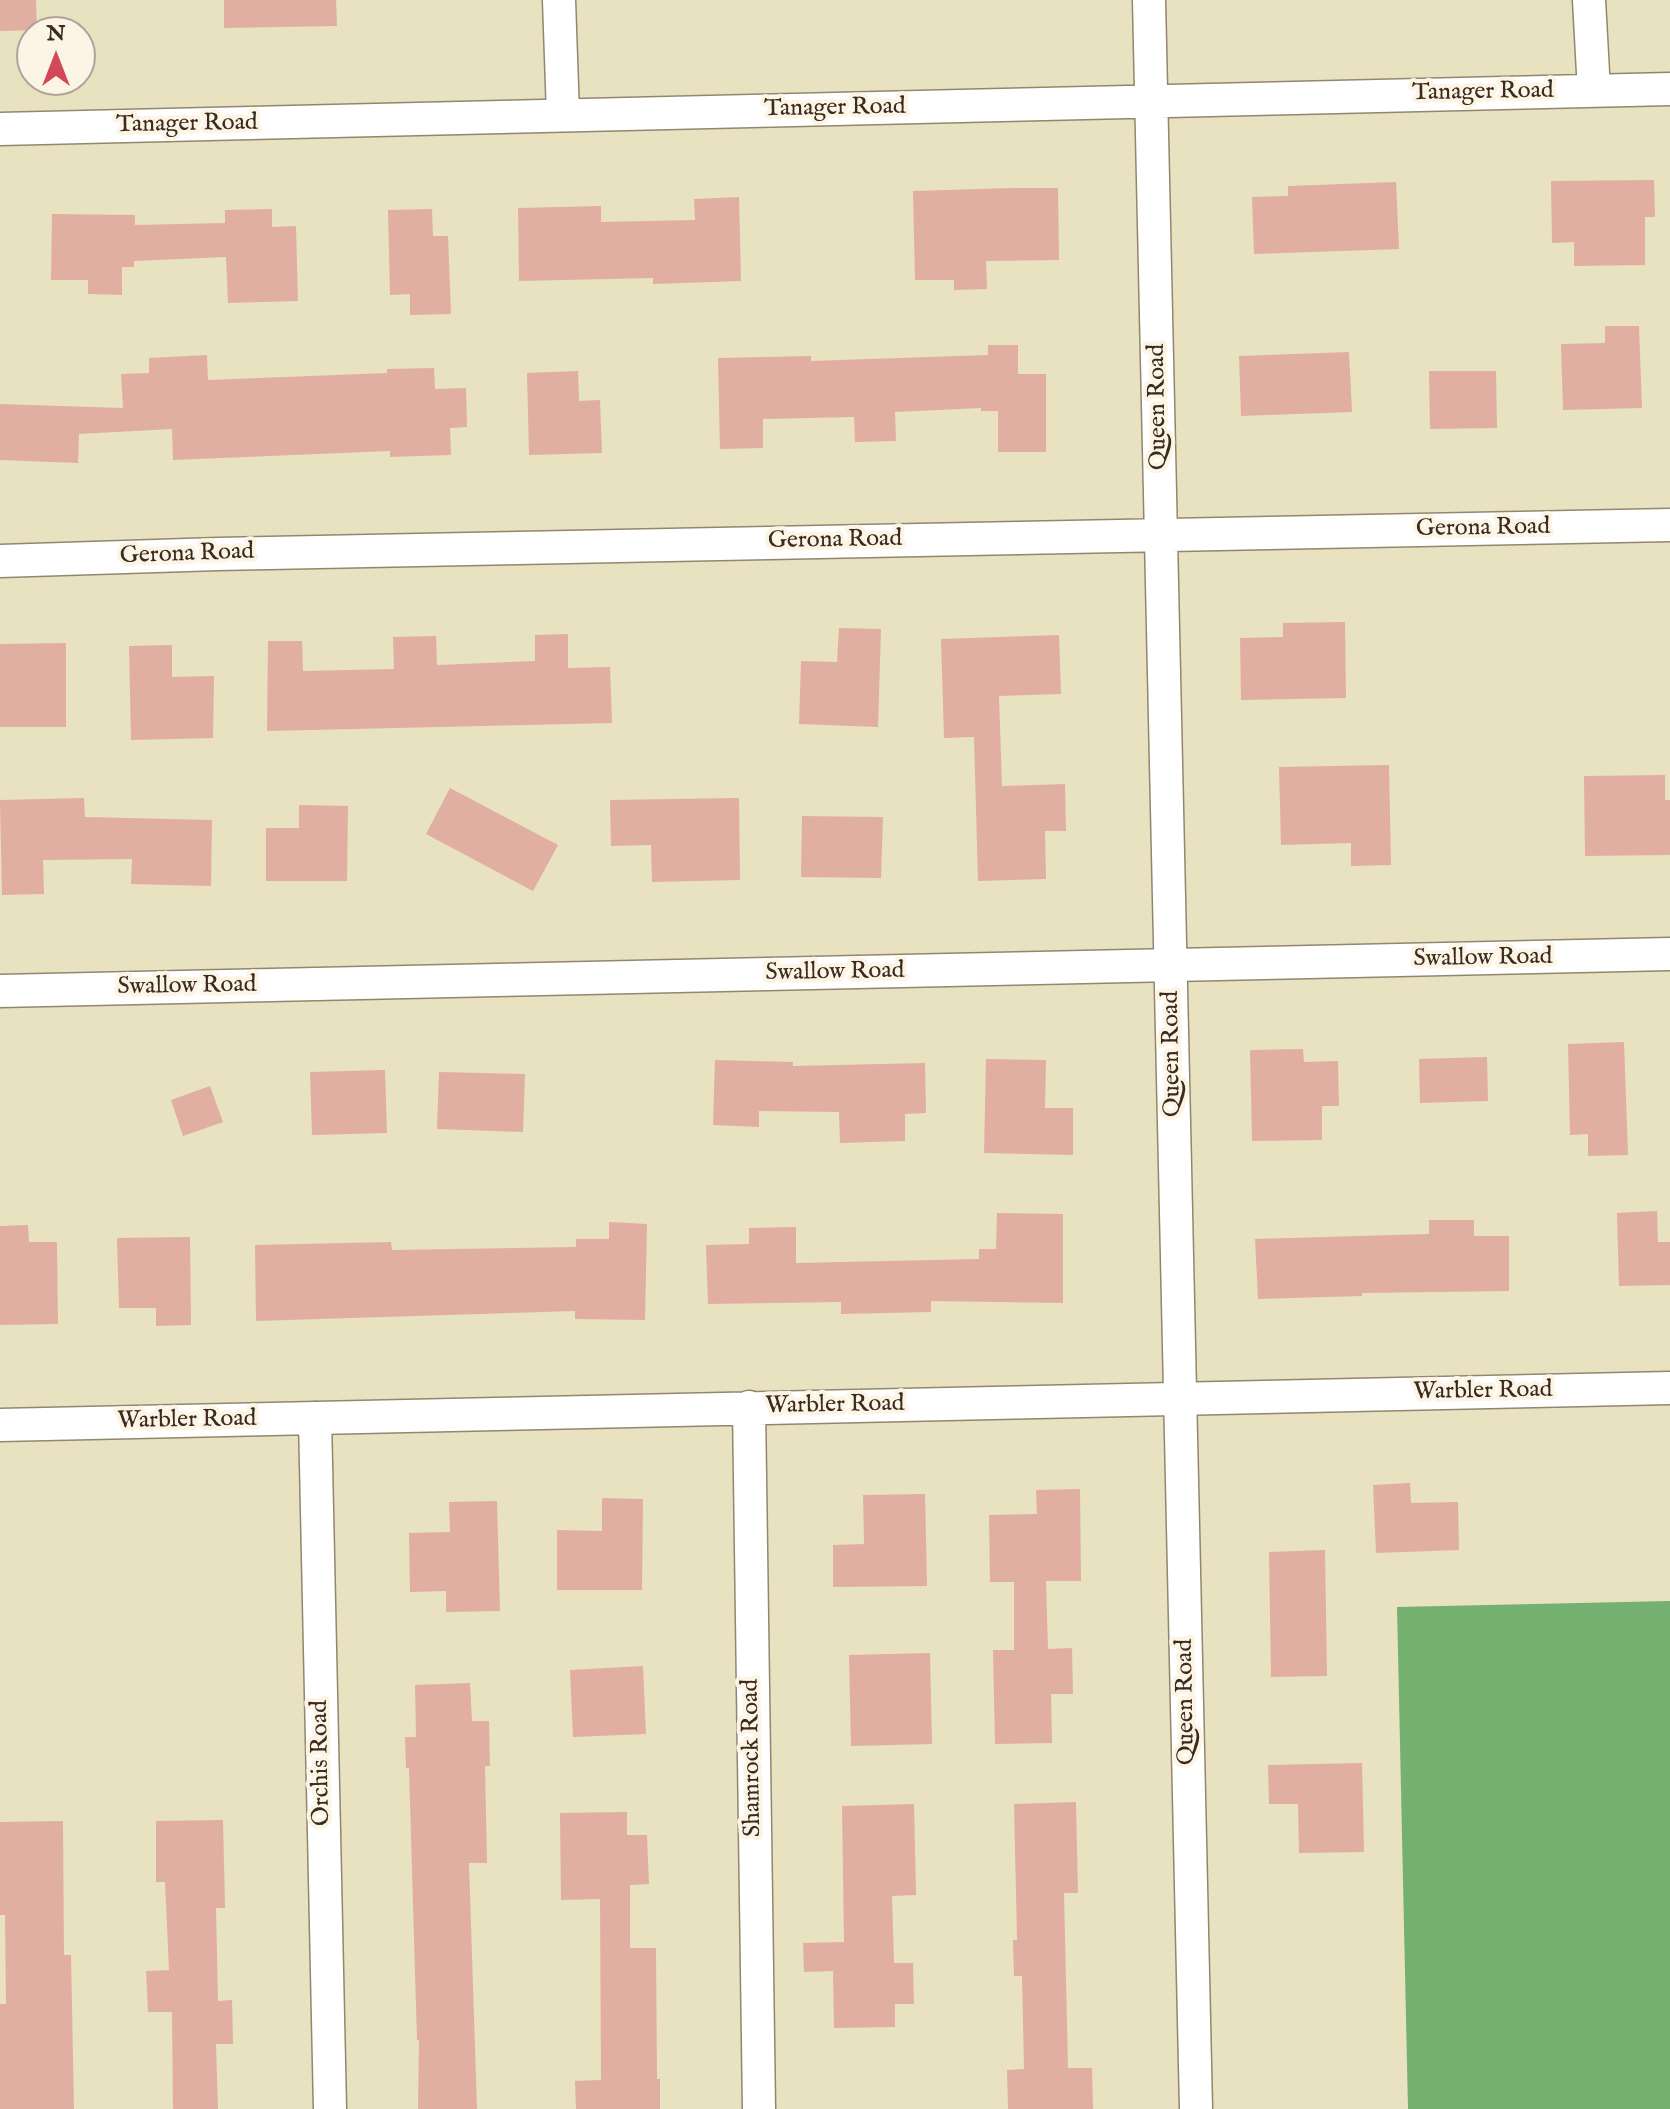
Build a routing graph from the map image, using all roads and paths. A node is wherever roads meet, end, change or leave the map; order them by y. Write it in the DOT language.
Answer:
graph roads {
  1 [pos="559,0"];
  2 [pos="1149,0"];
  3 [pos="1589,0"];
  4 [pos="1670,89"];
  5 [pos="1594,91"];
  6 [pos="1152,101"];
  7 [pos="563,115"];
  8 [pos="0,129"];
  9 [pos="1670,525"];
  10 [pos="1163,536"];
  11 [pos="0,561"];
  12 [pos="1670,954"];
  13 [pos="1171,966"];
  14 [pos="0,991"];
  15 [pos="1670,1388"];
  16 [pos="1180,1399"];
  17 [pos="749,1407"];
  18 [pos="315,1418"];
  19 [pos="0,1425"];
  20 [pos="330,2109"];
  21 [pos="759,2109"];
  22 [pos="1196,2109"];
  1 -- 7 [label="street"];
  2 -- 6 [label="street, Queen Road"];
  3 -- 5 [label="street"];
  4 -- 5 [label="street, Tanager Road"];
  5 -- 6 [label="street, Tanager Road"];
  6 -- 7 [label="street, Tanager Road"];
  6 -- 10 [label="street, Queen Road"];
  7 -- 8 [label="street, Tanager Road"];
  9 -- 10 [label="street, Gerona Road"];
  10 -- 11 [label="street, Gerona Road"];
  10 -- 13 [label="street, Queen Road"];
  12 -- 13 [label="street, Swallow Road"];
  13 -- 14 [label="street, Swallow Road"];
  13 -- 16 [label="street, Queen Road"];
  15 -- 16 [label="street, Warbler Road"];
  16 -- 17 [label="street, Warbler Road"];
  16 -- 22 [label="street, Queen Road"];
  17 -- 18 [label="street, Warbler Road"];
  17 -- 21 [label="street, Shamrock Road"];
  18 -- 19 [label="street, Warbler Road"];
  18 -- 20 [label="street, Orchis Road"];
}
